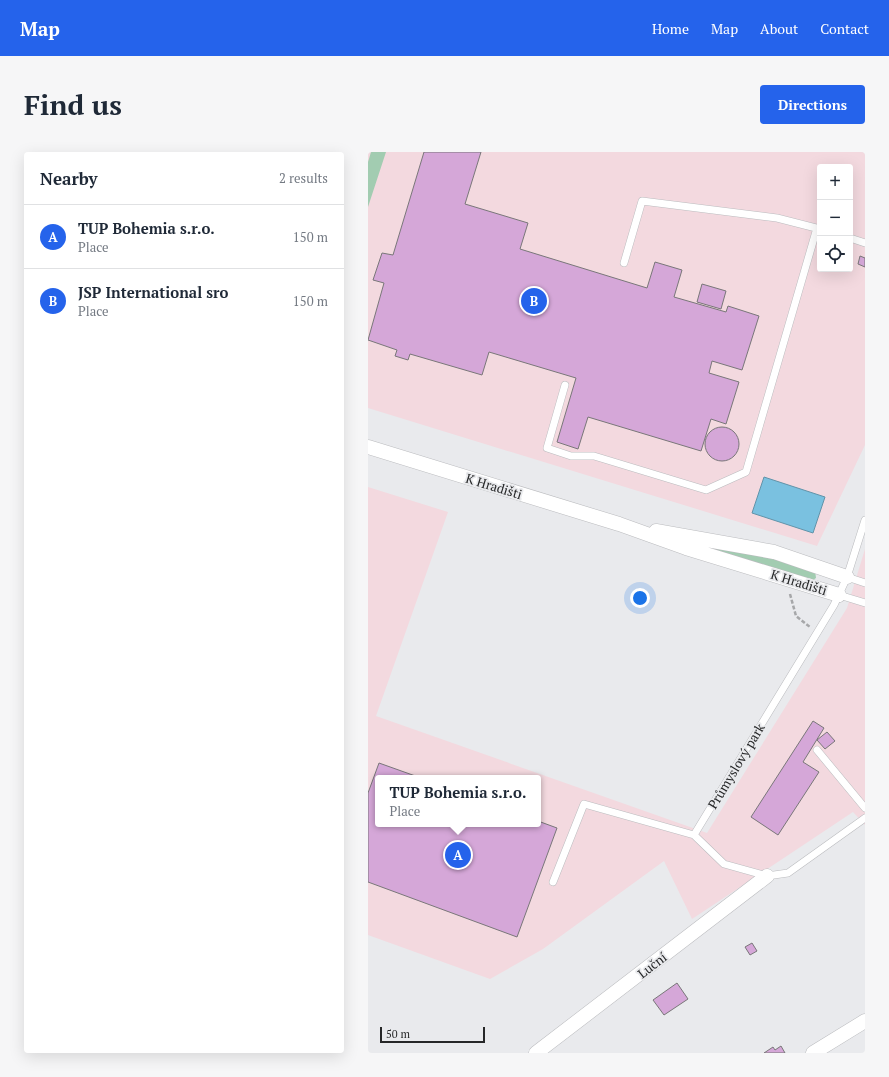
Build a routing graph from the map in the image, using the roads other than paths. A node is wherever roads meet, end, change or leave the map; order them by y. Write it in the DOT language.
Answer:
graph roads {
  1 [pos="817,228"];
  2 [pos="817,236"];
  3 [pos="853,239"];
  4 [pos="865,242"];
  5 [pos="624,263"];
  6 [pos="565,385"];
  7 [pos="368,447"];
  8 [pos="865,520"];
  9 [pos="619,524"];
  10 [pos="847,577"];
  11 [pos="865,583"];
  12 [pos="839,595"];
  13 [pos="865,603"];
  14 [pos="817,750"];
  15 [pos="865,808"];
  16 [pos="865,818"];
  17 [pos="694,835"];
  18 [pos="767,876"];
  19 [pos="553,882"];
  20 [pos="865,1021"];
  21 [pos="536,1053"];
  22 [pos="813,1053"];
  1 -- 5 [label="lane"];
  2 -- 6 [label="lane"];
  3 -- 4 [label="lane"];
  7 -- 9 [label="street, K Hradišti"];
  8 -- 10 [label="lane, Průmyslový park"];
  9 -- 10 [label="street, K Hradišti"];
  9 -- 12 [label="street, K Hradišti"];
  10 -- 11 [label="lane, K Hradišti"];
  10 -- 12 [label="lane, Průmyslový park"];
  12 -- 13 [label="lane, K Hradišti"];
  12 -- 17 [label="lane, Průmyslový park"];
  14 -- 15 [label="lane"];
  16 -- 18 [label="lane"];
  17 -- 18 [label="lane"];
  17 -- 19 [label="lane"];
  18 -- 21 [label="street, Luční"];
  20 -- 22 [label="street"];
}
